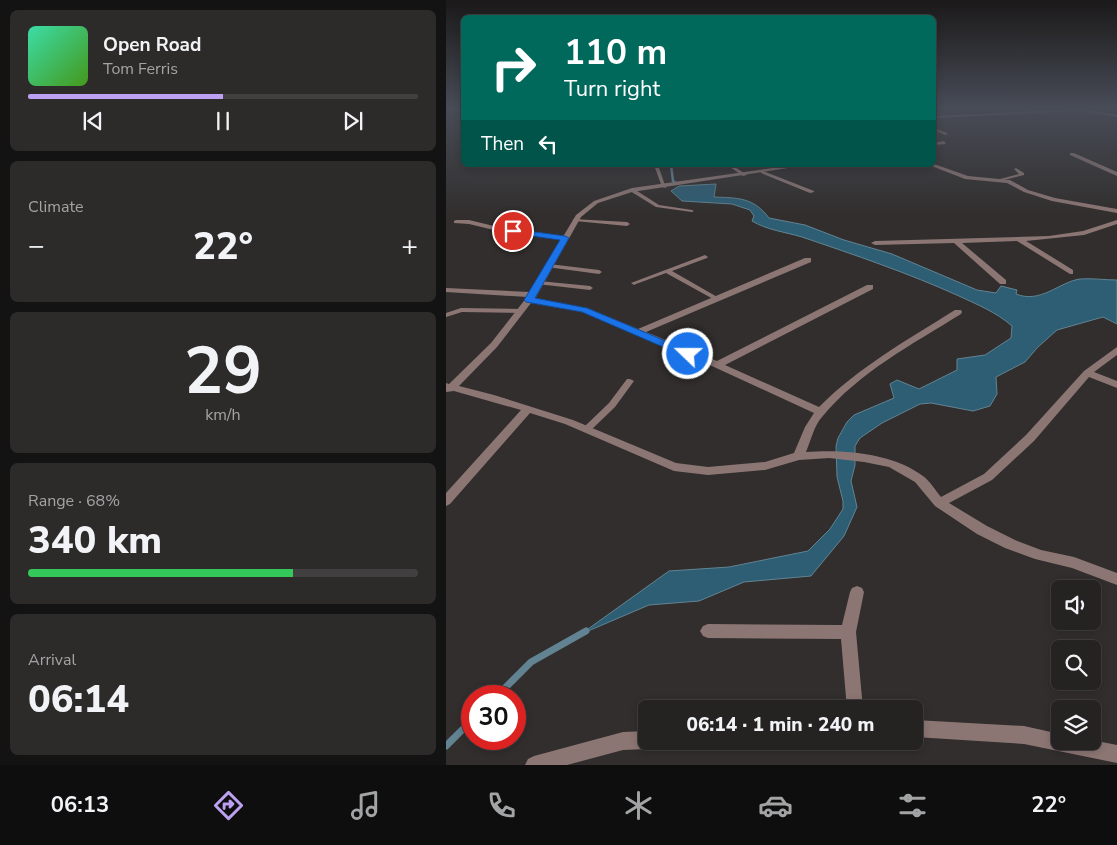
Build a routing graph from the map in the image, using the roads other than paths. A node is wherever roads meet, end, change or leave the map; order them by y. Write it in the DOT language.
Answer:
graph roads {
  1 [pos="1072,154"];
  2 [pos="936,166"];
  3 [pos="657,167"];
  4 [pos="732,167"];
  5 [pos="792,167"];
  6 [pos="1016,169"];
  7 [pos="763,172"];
  8 [pos="1117,174"];
  9 [pos="745,175"];
  10 [pos="1002,180"];
  11 [pos="664,187"];
  12 [pos="632,190"];
  13 [pos="812,192"];
  14 [pos="692,211"];
  15 [pos="1117,211"];
  16 [pos="575,220"];
  17 [pos="456,222"];
  18 [pos="1117,222"];
  19 [pos="627,224"];
  20 [pos="565,238"];
  21 [pos="1018,239"];
  22 [pos="954,240"];
  23 [pos="875,243"];
  24 [pos="704,257"];
  25 [pos="808,260"];
  26 [pos="549,266"];
  27 [pos="667,271"];
  28 [pos="599,272"];
  29 [pos="1070,272"];
  30 [pos="1003,282"];
  31 [pos="539,283"];
  32 [pos="634,283"];
  33 [pos="870,287"];
  34 [pos="590,288"];
  35 [pos="446,290"];
  36 [pos="531,298"];
  37 [pos="717,299"];
  38 [pos="520,311"];
  39 [pos="958,312"];
  40 [pos="446,315"];
  41 [pos="637,333"];
  42 [pos="1117,350"];
  43 [pos="717,365"];
  44 [pos="1086,373"];
  45 [pos="630,381"];
  46 [pos="1117,385"];
  47 [pos="448,388"];
  48 [pos="528,409"];
  49 [pos="821,412"];
  50 [pos="587,430"];
  51 [pos="799,456"];
  52 [pos="446,502"];
  53 [pos="939,503"];
  54 [pos="1117,579"];
  55 [pos="857,592"];
  56 [pos="708,631"];
  57 [pos="848,632"];
  58 [pos="855,700"];
  59 [pos="923,729"];
  60 [pos="638,740"];
  61 [pos="1117,754"];
  62 [pos="534,765"];
  1 -- 8 [label="street"];
  2 -- 10 [label="street"];
  3 -- 11 [label="lane"];
  4 -- 9 [label="lane"];
  5 -- 7 [label="street"];
  6 -- 10 [label="lane"];
  7 -- 9 [label="street"];
  7 -- 13 [label="lane"];
  9 -- 11 [label="street"];
  10 -- 15 [label="street"];
  11 -- 12 [label="street"];
  12 -- 14 [label="lane"];
  12 -- 16 [label="street"];
  16 -- 19 [label="lane"];
  16 -- 20 [label="street"];
  17 -- 20 [label="lane"];
  18 -- 21 [label="street"];
  20 -- 26 [label="street"];
  21 -- 22 [label="street"];
  21 -- 29 [label="street"];
  22 -- 23 [label="street"];
  22 -- 30 [label="street"];
  24 -- 27 [label="lane"];
  25 -- 37 [label="street"];
  26 -- 28 [label="lane"];
  26 -- 31 [label="street"];
  27 -- 32 [label="lane"];
  27 -- 37 [label="lane"];
  31 -- 34 [label="lane"];
  31 -- 36 [label="street"];
  33 -- 43 [label="street"];
  35 -- 36 [label="street"];
  36 -- 38 [label="street"];
  36 -- 41 [label="street"];
  37 -- 41 [label="street"];
  38 -- 40 [label="lane"];
  38 -- 47 [label="street"];
  39 -- 49 [label="street"];
  41 -- 43 [label="street"];
  42 -- 44 [label="street"];
  43 -- 49 [label="street"];
  44 -- 46 [label="street"];
  44 -- 53 [label="street"];
  45 -- 50 [label="lane"];
  47 -- 48 [label="street"];
  48 -- 50 [label="street"];
  48 -- 52 [label="street"];
  49 -- 51 [label="street"];
  50 -- 51 [label="street"];
  51 -- 53 [label="street"];
  53 -- 54 [label="street"];
  55 -- 57 [label="street"];
  56 -- 57 [label="street"];
  57 -- 58 [label="street"];
  59 -- 61 [label="street"];
  60 -- 62 [label="street"];
}
